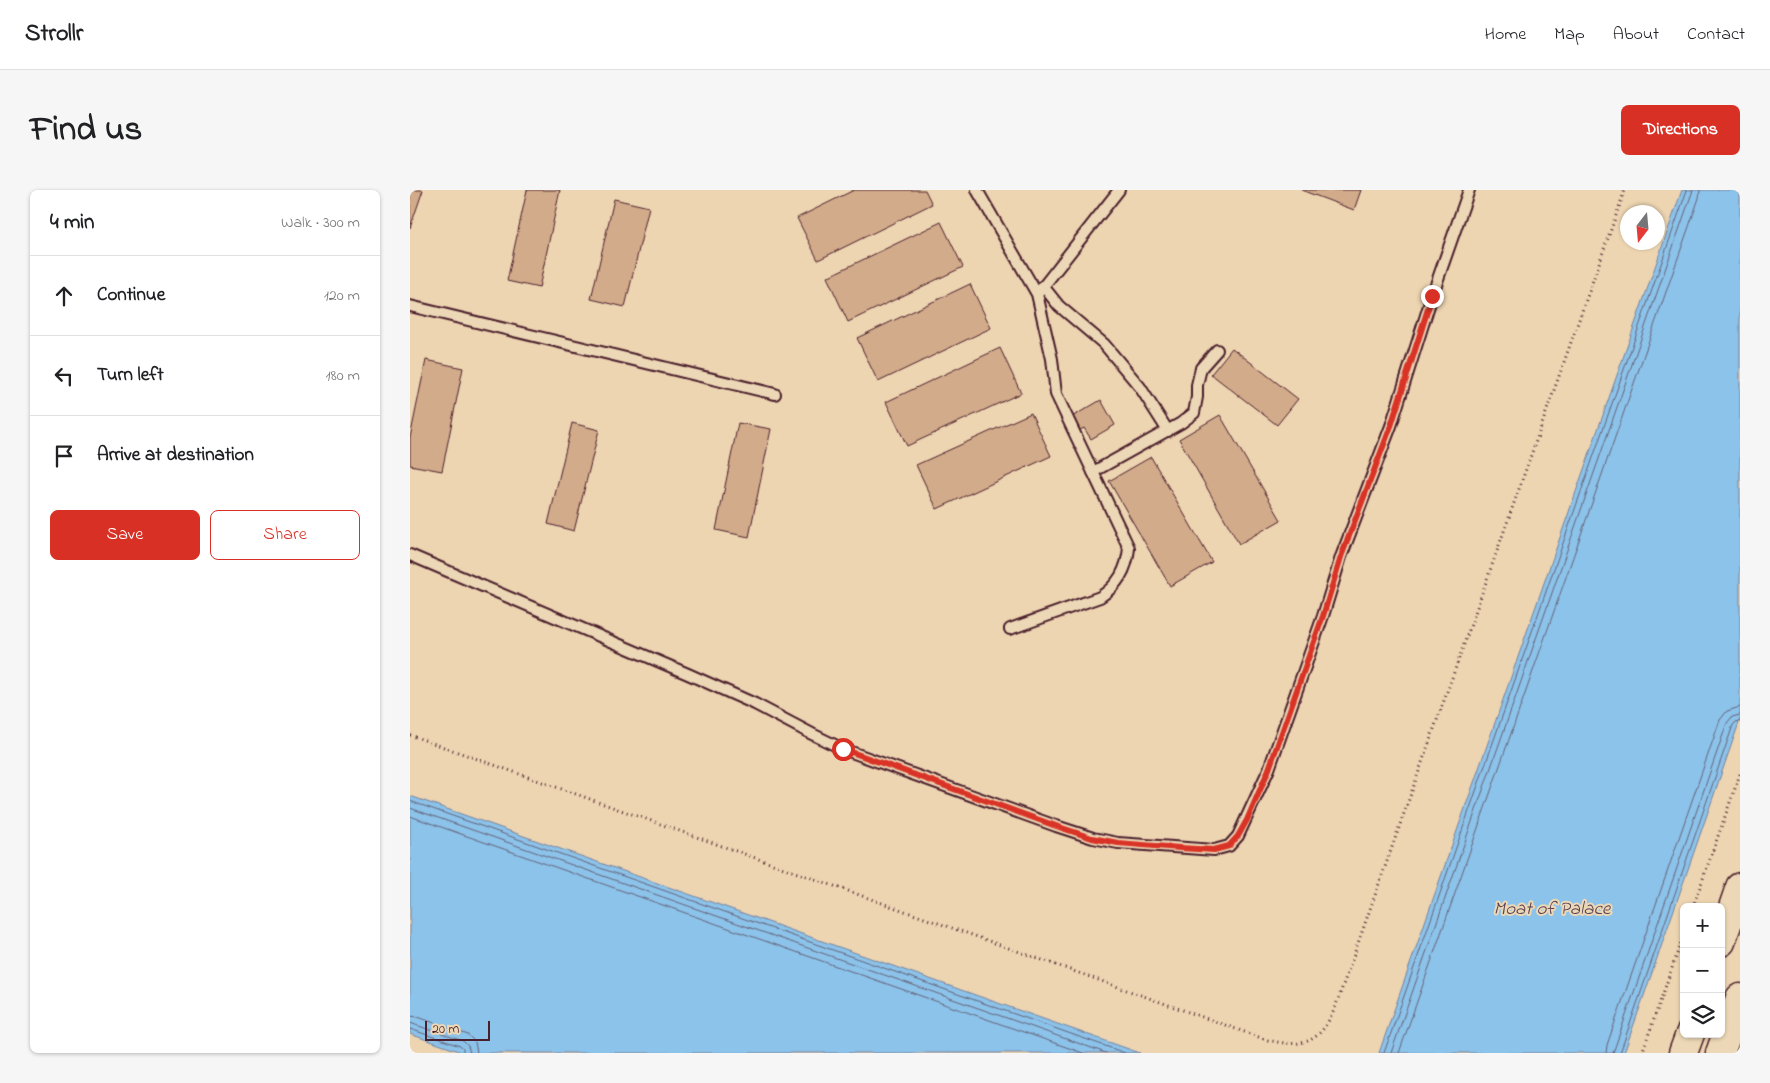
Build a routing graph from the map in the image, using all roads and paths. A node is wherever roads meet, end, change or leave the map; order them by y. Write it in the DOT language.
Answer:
graph roads {
  1 [pos="978,190"];
  2 [pos="1119,190"];
  3 [pos="1469,190"];
  4 [pos="1625,190"];
  5 [pos="1040,290"];
  6 [pos="410,306"];
  7 [pos="1217,350"];
  8 [pos="775,394"];
  9 [pos="1168,431"];
  10 [pos="1093,472"];
  11 [pos="410,555"];
  12 [pos="1010,628"];
  13 [pos="410,735"];
  14 [pos="1740,774"];
  15 [pos="1740,887"];
  16 [pos="1694,903"];
  17 [pos="1725,930"];
  18 [pos="1680,945"];
  19 [pos="1740,998"];
  20 [pos="1689,1038"];
  21 [pos="1642,1053"];
  22 [pos="1683,1053"];
  23 [pos="1720,1053"];
  1 -- 5 [label="lane"];
  2 -- 5 [label="lane"];
  3 -- 11 [label="lane"];
  4 -- 13 [label="path"];
  5 -- 9 [label="lane"];
  5 -- 10 [label="lane"];
  6 -- 8 [label="lane"];
  7 -- 9 [label="lane"];
  9 -- 10 [label="lane"];
  10 -- 12 [label="lane"];
  14 -- 16 [label="path"];
  15 -- 17 [label="main road"];
  18 -- 21 [label="path"];
  19 -- 23 [label="main road"];
  20 -- 22 [label="main road"];
}
